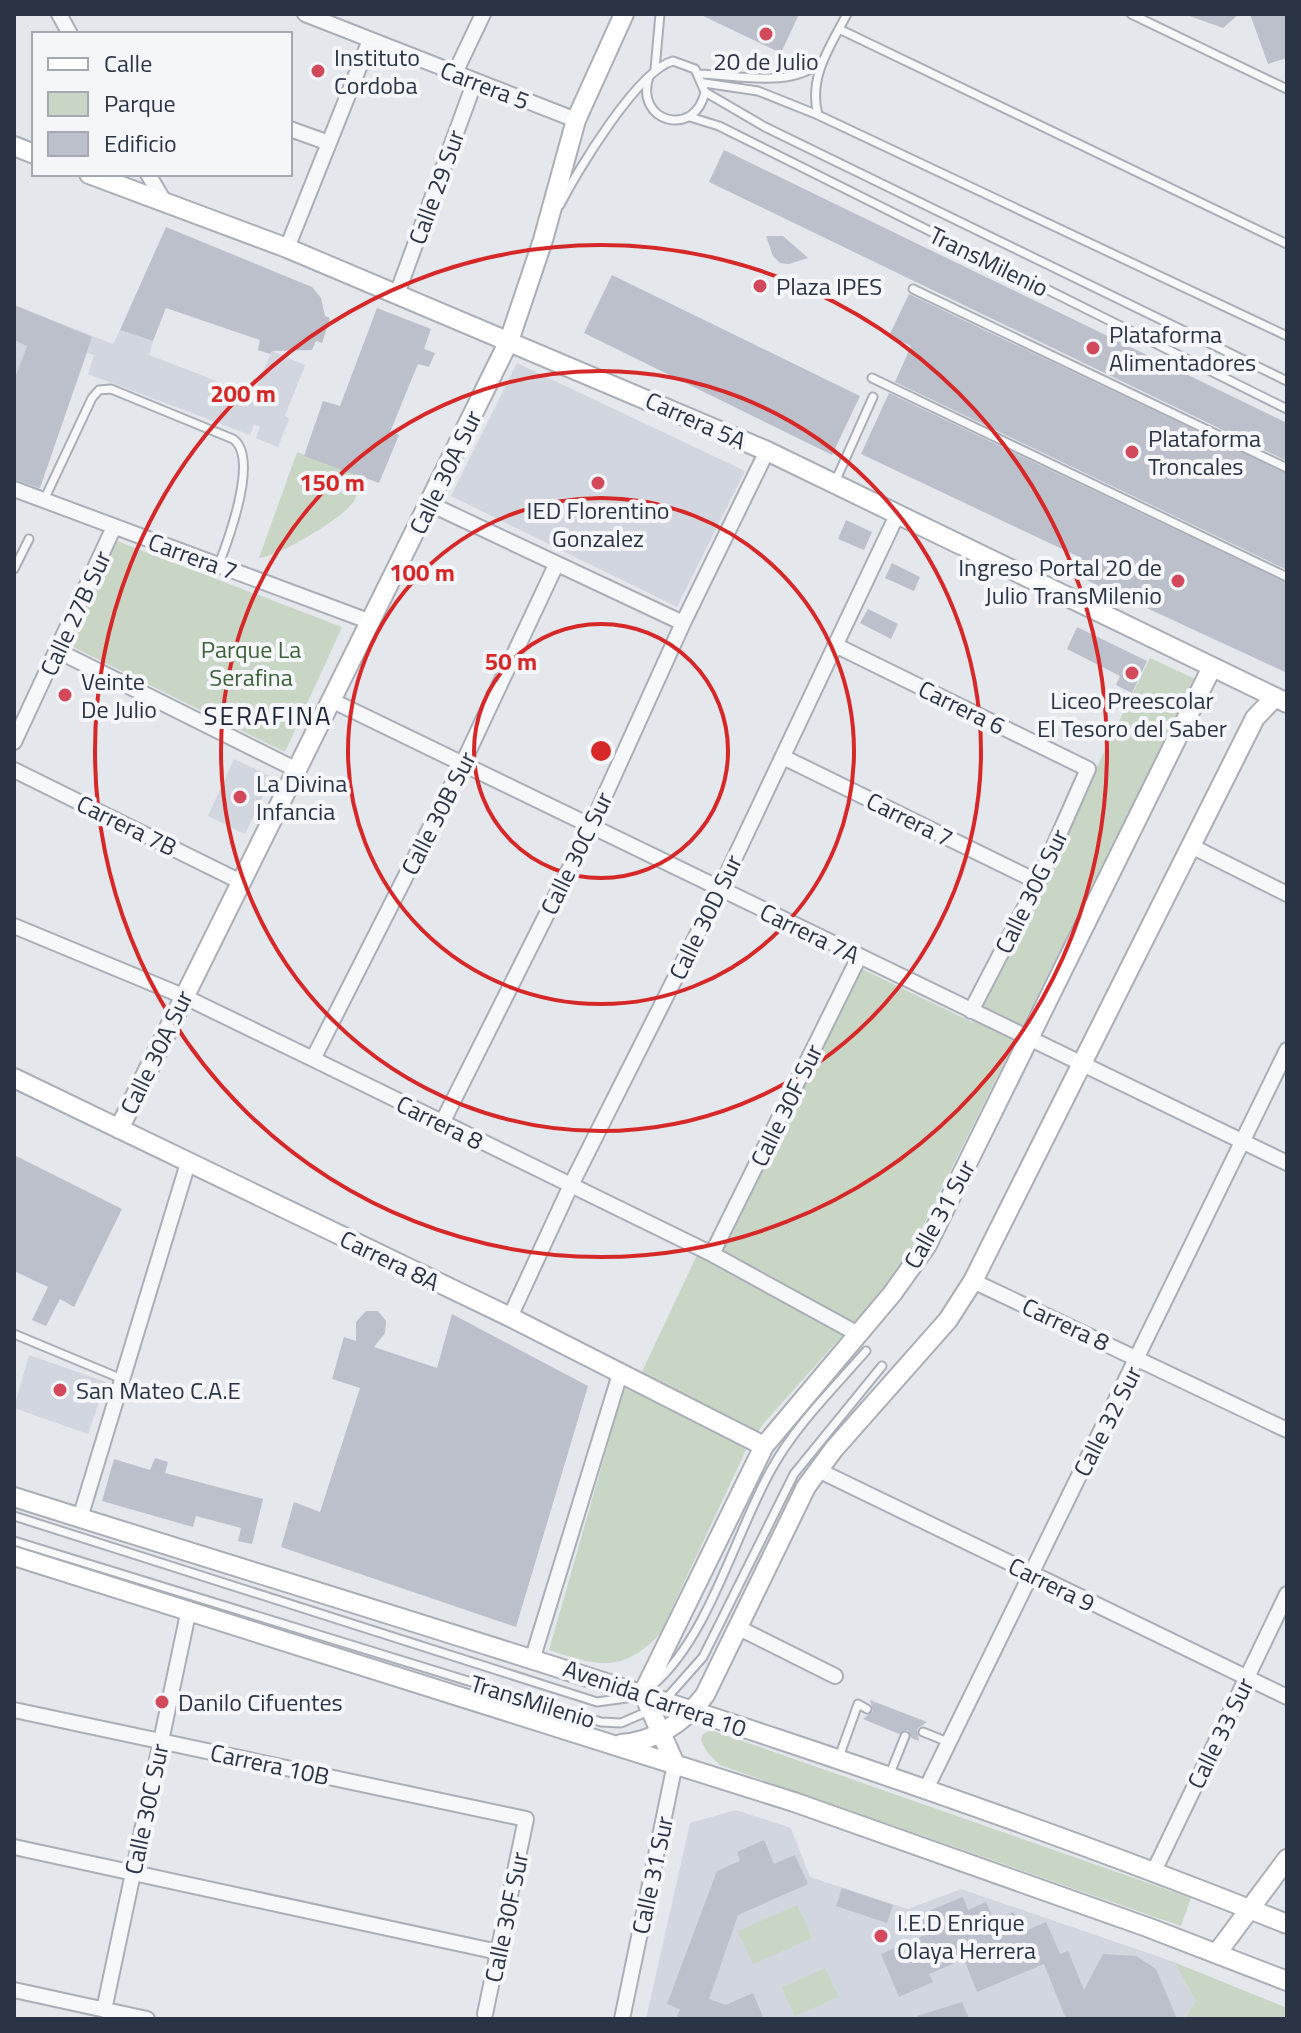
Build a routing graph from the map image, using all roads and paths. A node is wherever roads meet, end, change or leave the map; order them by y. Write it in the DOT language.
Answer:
graph roads {
  1 [pos="59,14"];
  2 [pos="305,14"];
  3 [pos="483,14"];
  4 [pos="624,14"];
  5 [pos="660,14"];
  6 [pos="847,14"];
  7 [pos="1131,14"];
  8 [pos="839,29"];
  9 [pos="69,32"];
  10 [pos="370,40"];
  11 [pos="822,61"];
  12 [pos="655,69"];
  13 [pos="455,73"];
  14 [pos="699,74"];
  15 [pos="649,77"];
  16 [pos="475,81"];
  17 [pos="704,83"];
  18 [pos="1287,89"];
  19 [pos="705,92"];
  20 [pos="818,115"];
  21 [pos="690,117"];
  22 [pos="576,120"];
  23 [pos="292,130"];
  24 [pos="329,143"];
  25 [pos="95,176"];
  26 [pos="149,176"];
  27 [pos="164,201"];
  28 [pos="543,240"];
  29 [pos="1287,244"];
  30 [pos="287,248"];
  31 [pos="913,289"];
  32 [pos="397,294"];
  33 [pos="1287,336"];
  34 [pos="509,341"];
  35 [pos="872,378"];
  36 [pos="1287,381"];
  37 [pos="873,397"];
  38 [pos="1287,409"];
  39 [pos="767,451"];
  40 [pos="1287,468"];
  41 [pos="834,484"];
  42 [pos="14,489"];
  43 [pos="44,500"];
  44 [pos="430,504"];
  45 [pos="897,515"];
  46 [pos="114,527"];
  47 [pos="29,539"];
  48 [pos="219,565"];
  49 [pos="556,565"];
  50 [pos="14,569"];
  51 [pos="1287,577"];
  52 [pos="371,622"];
  53 [pos="683,623"];
  54 [pos="835,645"];
  55 [pos="58,651"];
  56 [pos="1212,667"];
  57 [pos="1281,700"];
  58 [pos="333,701"];
  59 [pos="14,742"];
  60 [pos="783,757"];
  61 [pos="463,763"];
  62 [pos="1088,769"];
  63 [pos="14,770"];
  64 [pos="297,770"];
  65 [pos="591,826"];
  66 [pos="1191,846"];
  67 [pos="239,881"];
  68 [pos="1038,882"];
  69 [pos="720,889"];
  70 [pos="1287,894"];
  71 [pos="14,926"];
  72 [pos="859,957"];
  73 [pos="183,996"];
  74 [pos="971,1011"];
  75 [pos="1028,1039"];
  76 [pos="1287,1050"];
  77 [pos="313,1059"];
  78 [pos="1083,1065"];
  79 [pos="14,1078"];
  80 [pos="442,1123"];
  81 [pos="119,1129"];
  82 [pos="1243,1142"];
  83 [pos="188,1163"];
  84 [pos="1287,1163"];
  85 [pos="571,1185"];
  86 [pos="712,1254"];
  87 [pos="973,1281"];
  88 [pos="510,1317"];
  89 [pos="14,1334"];
  90 [pos="862,1343"];
  91 [pos="1139,1358"];
  92 [pos="882,1366"];
  93 [pos="620,1374"];
  94 [pos="122,1379"];
  95 [pos="1287,1430"];
  96 [pos="764,1446"];
  97 [pos="818,1470"];
  98 [pos="14,1497"];
  99 [pos="14,1516"];
  100 [pos="80,1518"];
  101 [pos="14,1541"];
  102 [pos="14,1556"];
  103 [pos="1029,1573"];
  104 [pos="1287,1594"];
  105 [pos="189,1609"];
  106 [pos="739,1628"];
  107 [pos="533,1657"];
  108 [pos="835,1676"];
  109 [pos="1247,1678"];
  110 [pos="1287,1697"];
  111 [pos="653,1701"];
  112 [pos="867,1709"];
  113 [pos="14,1710"];
  114 [pos="693,1710"];
  115 [pos="923,1732"];
  116 [pos="661,1733"];
  117 [pos="905,1736"];
  118 [pos="161,1741"];
  119 [pos="948,1742"];
  120 [pos="614,1745"];
  121 [pos="838,1761"];
  122 [pos="675,1764"];
  123 [pos="888,1778"];
  124 [pos="925,1791"];
  125 [pos="526,1819"];
  126 [pos="14,1847"];
  127 [pos="1287,1859"];
  128 [pos="1154,1871"];
  129 [pos="133,1873"];
  130 [pos="1250,1909"];
  131 [pos="1287,1924"];
  132 [pos="498,1952"];
  133 [pos="1217,1953"];
  134 [pos="1287,1981"];
  135 [pos="14,1990"];
  136 [pos="104,2010"];
  137 [pos="485,2014"];
  138 [pos="147,2019"];
  139 [pos="622,2019"];
  1 -- 9 [label="street"];
  2 -- 10 [label="street, Carrera 5"];
  3 -- 13 [label="street"];
  4 -- 22 [label="street, Calle 30A Sur"];
  5 -- 12 [label="lane"];
  6 -- 8 [label="lane"];
  7 -- 18 [label="lane"];
  8 -- 11 [label="lane"];
  8 -- 29 [label="lane"];
  10 -- 13 [label="street, Carrera 5"];
  10 -- 24 [label="street"];
  11 -- 14 [label="lane"];
  11 -- 20 [label="lane"];
  12 -- 14 [label="lane"];
  12 -- 15 [label="lane"];
  13 -- 16 [label="street, Carrera 5"];
  14 -- 17 [label="lane"];
  15 -- 21 [label="lane, TransMilenio"];
  15 -- 28 [label="lane"];
  16 -- 22 [label="street, Carrera 5"];
  16 -- 32 [label="street, Calle 29 Sur"];
  17 -- 19 [label="lane"];
  17 -- 20 [label="lane"];
  19 -- 21 [label="lane"];
  19 -- 36 [label="lane, TransMilenio"];
  20 -- 33 [label="lane"];
  21 -- 38 [label="lane, TransMilenio"];
  22 -- 28 [label="street, Calle 30A Sur"];
  23 -- 24 [label="street"];
  24 -- 30 [label="street"];
  25 -- 27 [label="street, Carrera 5A"];
  26 -- 27 [label="street"];
  27 -- 30 [label="street, Carrera 5A"];
  28 -- 34 [label="street, Calle 30A Sur"];
  30 -- 32 [label="street, Carrera 5A"];
  31 -- 40 [label="lane"];
  32 -- 34 [label="street, Carrera 5A"];
  34 -- 39 [label="street, Carrera 5A"];
  34 -- 44 [label="street, Calle 30A Sur"];
  35 -- 51 [label="lane"];
  37 -- 41 [label="lane"];
  39 -- 41 [label="street, Carrera 5A"];
  39 -- 53 [label="street, Calle 30C Sur"];
  41 -- 45 [label="street, Carrera 5A"];
  42 -- 43 [label="street, Carrera 7"];
  43 -- 46 [label="street, Carrera 7"];
  43 -- 48 [label="lane"];
  44 -- 49 [label="street"];
  44 -- 52 [label="street, Calle 30A Sur"];
  45 -- 54 [label="street, Calle 30D Sur"];
  45 -- 56 [label="street, Carrera 5A"];
  46 -- 48 [label="street, Carrera 7"];
  46 -- 55 [label="street, Calle 27B Sur"];
  47 -- 50 [label="lane"];
  48 -- 52 [label="street, Carrera 7"];
  49 -- 53 [label="street"];
  49 -- 61 [label="street, Calle 30B Sur"];
  52 -- 58 [label="street, Calle 30A Sur"];
  53 -- 65 [label="street, Calle 30C Sur"];
  54 -- 60 [label="street, Calle 30D Sur"];
  54 -- 62 [label="street, Carrera 6"];
  55 -- 59 [label="street, Calle 27B Sur"];
  55 -- 64 [label="street"];
  56 -- 57 [label="street, Carrera 5A"];
  56 -- 75 [label="street, Calle 31 Sur"];
  57 -- 66 [label="street"];
  58 -- 61 [label="street, Carrera 7A"];
  58 -- 64 [label="street, Calle 30A Sur"];
  60 -- 68 [label="street, Carrera 7"];
  60 -- 69 [label="street, Calle 30D Sur"];
  61 -- 65 [label="street, Carrera 7A"];
  61 -- 77 [label="street, Calle 30B Sur"];
  62 -- 68 [label="street, Calle 30G Sur"];
  63 -- 67 [label="street, Carrera 7B"];
  64 -- 67 [label="street, Calle 30A Sur"];
  65 -- 69 [label="street, Carrera 7A"];
  65 -- 80 [label="street, Calle 30C Sur"];
  66 -- 70 [label="street"];
  66 -- 78 [label="street"];
  67 -- 73 [label="street, Calle 30A Sur"];
  68 -- 74 [label="street, Calle 30G Sur"];
  69 -- 72 [label="street, Carrera 7A"];
  69 -- 85 [label="street, Calle 30D Sur"];
  71 -- 73 [label="street, Carrera 8"];
  72 -- 74 [label="street, Carrera 7A"];
  72 -- 86 [label="street, Calle 30F Sur"];
  73 -- 77 [label="street, Carrera 8"];
  73 -- 81 [label="street, Calle 30A Sur"];
  74 -- 75 [label="street, Carrera 7A"];
  75 -- 78 [label="street, Carrera 7A"];
  75 -- 90 [label="street, Calle 31 Sur"];
  76 -- 82 [label="street, Calle 32 Sur"];
  77 -- 80 [label="street, Carrera 8"];
  78 -- 82 [label="street, Carrera 7A"];
  78 -- 87 [label="street"];
  79 -- 81 [label="street, Carrera 8A"];
  80 -- 85 [label="street, Carrera 8"];
  81 -- 83 [label="street, Carrera 8A"];
  82 -- 84 [label="street, Carrera 7A"];
  82 -- 91 [label="street, Calle 32 Sur"];
  83 -- 88 [label="street, Carrera 8A"];
  83 -- 94 [label="street"];
  85 -- 86 [label="street, Carrera 8"];
  85 -- 88 [label="street, Calle 30D Sur"];
  86 -- 90 [label="street, Carrera 8"];
  87 -- 91 [label="street, Carrera 8"];
  87 -- 97 [label="street"];
  88 -- 93 [label="street, Carrera 8A"];
  89 -- 94 [label="lane"];
  90 -- 96 [label="street, Calle 31 Sur"];
  90 -- 111 [label="lane, TransMilenio"];
  91 -- 95 [label="street, Carrera 8"];
  91 -- 103 [label="street, Calle 32 Sur"];
  92 -- 111 [label="lane, TransMilenio"];
  93 -- 96 [label="street, Carrera 8A"];
  93 -- 107 [label="street"];
  94 -- 100 [label="street"];
  96 -- 111 [label="street, Calle 31 Sur"];
  97 -- 103 [label="street, Carrera 9"];
  97 -- 106 [label="street"];
  98 -- 100 [label="street, Avenida Carrera 10"];
  99 -- 111 [label="lane, TransMilenio"];
  100 -- 107 [label="street, Avenida Carrera 10"];
  101 -- 111 [label="lane, TransMilenio"];
  102 -- 105 [label="street"];
  103 -- 109 [label="street, Carrera 9"];
  103 -- 119 [label="street, Calle 32 Sur"];
  104 -- 109 [label="street, Calle 33 Sur"];
  105 -- 118 [label="street, Calle 30C Sur"];
  105 -- 120 [label="street"];
  106 -- 108 [label="street"];
  106 -- 114 [label="street"];
  107 -- 111 [label="street, Avenida Carrera 10"];
  109 -- 110 [label="street, Carrera 9"];
  109 -- 128 [label="street, Calle 33 Sur"];
  111 -- 114 [label="street, Avenida Carrera 10"];
  111 -- 116 [label="street"];
  112 -- 121 [label="lane"];
  113 -- 118 [label="street, Carrera 10B"];
  114 -- 116 [label="street"];
  114 -- 121 [label="street, Avenida Carrera 10"];
  115 -- 119 [label="lane"];
  116 -- 120 [label="street"];
  116 -- 122 [label="street"];
  117 -- 123 [label="lane"];
  118 -- 125 [label="street, Carrera 10B"];
  118 -- 129 [label="street, Calle 30C Sur"];
  119 -- 124 [label="street, Calle 32 Sur"];
  120 -- 122 [label="street"];
  121 -- 123 [label="street, Avenida Carrera 10"];
  122 -- 133 [label="street"];
  122 -- 139 [label="street, Calle 31 Sur"];
  123 -- 124 [label="street, Avenida Carrera 10"];
  124 -- 128 [label="street, Avenida Carrera 10"];
  125 -- 132 [label="street, Calle 30F Sur"];
  126 -- 129 [label="street"];
  127 -- 130 [label="street"];
  128 -- 130 [label="street, Avenida Carrera 10"];
  129 -- 132 [label="street"];
  129 -- 136 [label="street, Calle 30C Sur"];
  130 -- 131 [label="street, Avenida Carrera 10"];
  130 -- 133 [label="street"];
  132 -- 137 [label="street, Calle 30F Sur"];
  133 -- 134 [label="street"];
  135 -- 136 [label="street"];
  136 -- 138 [label="street"];
}
